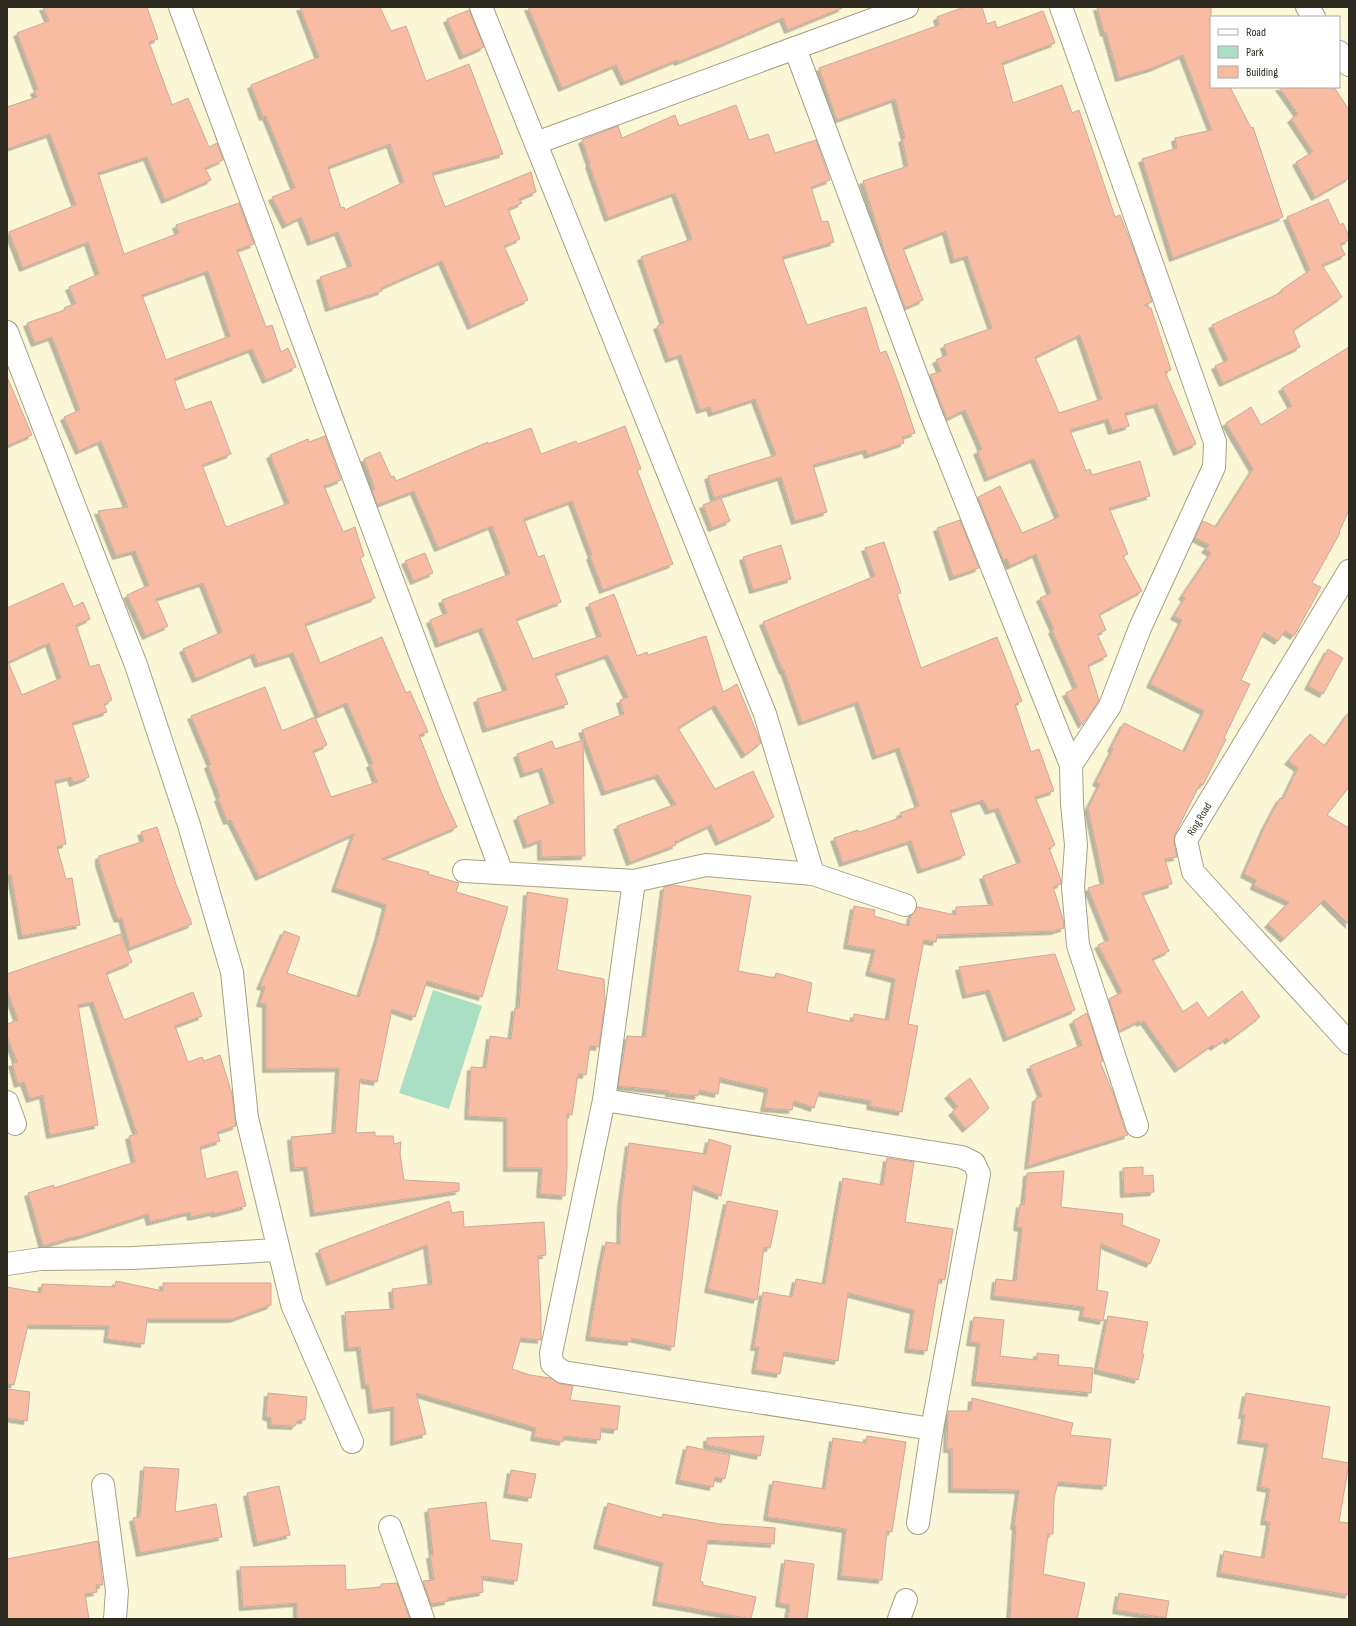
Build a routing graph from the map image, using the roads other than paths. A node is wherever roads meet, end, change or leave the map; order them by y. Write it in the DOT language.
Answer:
graph roads {
  1 [pos="180,7"];
  2 [pos="481,7"];
  3 [pos="906,7"];
  4 [pos="1061,7"];
  5 [pos="1306,7"];
  6 [pos="1313,16"];
  7 [pos="795,48"];
  8 [pos="1340,53"];
  9 [pos="1349,65"];
  10 [pos="536,143"];
  11 [pos="7,332"];
  12 [pos="1349,571"];
  13 [pos="1071,765"];
  14 [pos="464,871"];
  15 [pos="502,874"];
  16 [pos="812,874"];
  17 [pos="634,881"];
  18 [pos="905,905"];
  19 [pos="1349,1043"];
  20 [pos="604,1100"];
  21 [pos="7,1102"];
  22 [pos="15,1124"];
  23 [pos="1137,1126"];
  24 [pos="278,1250"];
  25 [pos="7,1264"];
  26 [pos="932,1429"];
  27 [pos="352,1442"];
  28 [pos="104,1485"];
  29 [pos="918,1523"];
  30 [pos="390,1527"];
  31 [pos="115,1619"];
  32 [pos="423,1619"];
  1 -- 15 [label="street"];
  2 -- 10 [label="street"];
  3 -- 7 [label="street"];
  4 -- 13 [label="street"];
  5 -- 6 [label="street"];
  7 -- 10 [label="street"];
  7 -- 13 [label="street"];
  8 -- 9 [label="street"];
  10 -- 16 [label="street"];
  11 -- 24 [label="street"];
  12 -- 19 [label="street, Ring Road"];
  13 -- 23 [label="street"];
  14 -- 15 [label="street"];
  15 -- 17 [label="street"];
  16 -- 17 [label="street"];
  16 -- 18 [label="street"];
  17 -- 20 [label="street"];
  20 -- 26 [label="street"];
  20 -- 26 [label="street"];
  21 -- 22 [label="street"];
  24 -- 25 [label="street"];
  24 -- 27 [label="street"];
  26 -- 29 [label="street"];
  28 -- 31 [label="street"];
  30 -- 32 [label="street"];
}
